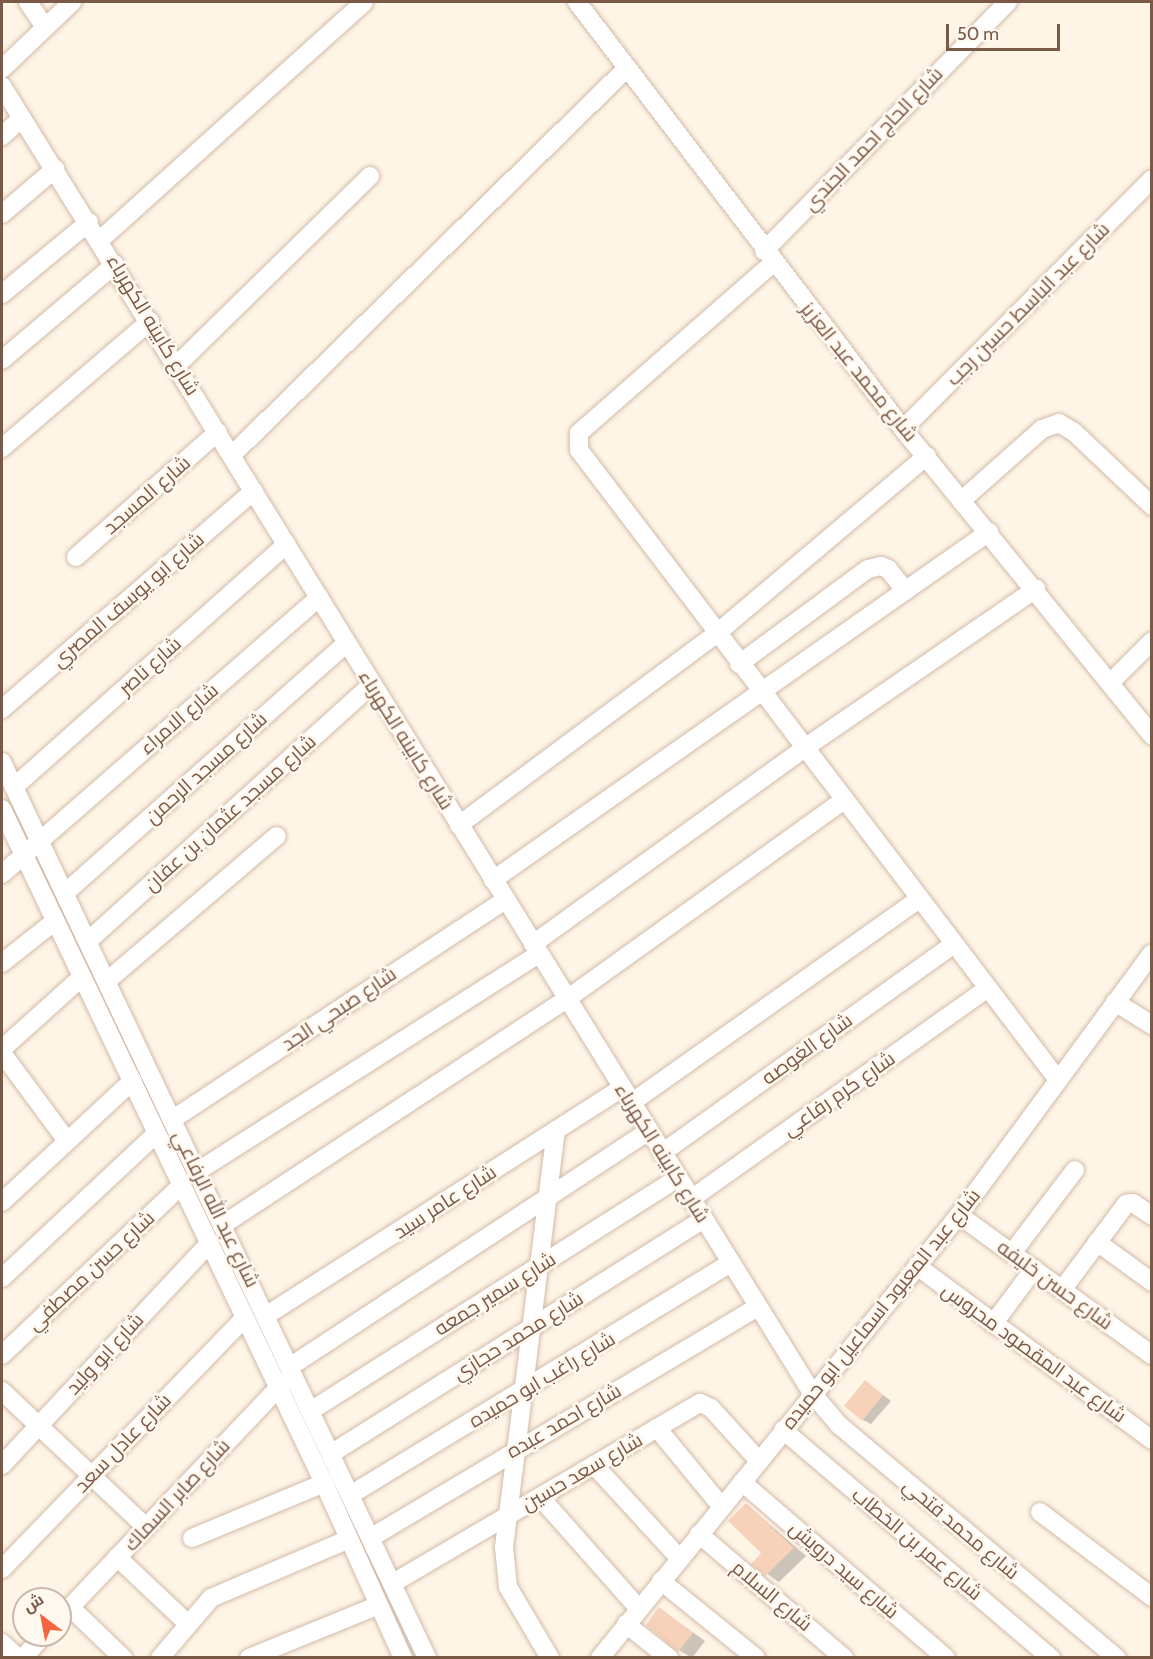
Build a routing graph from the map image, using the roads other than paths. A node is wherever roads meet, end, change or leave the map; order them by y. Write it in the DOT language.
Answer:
graph roads {
  1 [pos="28,2"];
  2 [pos="72,2"];
  3 [pos="364,2"];
  4 [pos="577,2"];
  5 [pos="1008,2"];
  6 [pos="45,27"];
  7 [pos="627,68"];
  8 [pos="2,69"];
  9 [pos="2,86"];
  10 [pos="22,118"];
  11 [pos="2,136"];
  12 [pos="55,169"];
  13 [pos="370,176"];
  14 [pos="1150,184"];
  15 [pos="2,214"];
  16 [pos="89,222"];
  17 [pos="100,240"];
  18 [pos="769,257"];
  19 [pos="115,264"];
  20 [pos="2,294"];
  21 [pos="150,321"];
  22 [pos="2,360"];
  23 [pos="177,365"];
  24 [pos="903,429"];
  25 [pos="218,432"];
  26 [pos="2,448"];
  27 [pos="232,455"];
  28 [pos="927,456"];
  29 [pos="254,490"];
  30 [pos="961,501"];
  31 [pos="1152,506"];
  32 [pos="989,532"];
  33 [pos="286,544"];
  34 [pos="76,557"];
  35 [pos="1036,590"];
  36 [pos="906,591"];
  37 [pos="319,597"];
  38 [pos="716,634"];
  39 [pos="1152,641"];
  40 [pos="347,643"];
  41 [pos="739,663"];
  42 [pos="1110,683"];
  43 [pos="372,684"];
  44 [pos="762,695"];
  45 [pos="2,709"];
  46 [pos="1152,735"];
  47 [pos="803,749"];
  48 [pos="2,762"];
  49 [pos="14,787"];
  50 [pos="843,801"];
  51 [pos="2,809"];
  52 [pos="459,825"];
  53 [pos="277,836"];
  54 [pos="40,841"];
  55 [pos="23,855"];
  56 [pos="2,874"];
  57 [pos="493,880"];
  58 [pos="65,893"];
  59 [pos="505,900"];
  60 [pos="918,900"];
  61 [pos="55,921"];
  62 [pos="88,941"];
  63 [pos="953,945"];
  64 [pos="536,949"];
  65 [pos="1152,952"];
  66 [pos="2,963"];
  67 [pos="82,977"];
  68 [pos="107,981"];
  69 [pos="987,989"];
  70 [pos="567,999"];
  71 [pos="1115,1002"];
  72 [pos="1152,1025"];
  73 [pos="2,1051"];
  74 [pos="1058,1080"];
  75 [pos="132,1081"];
  76 [pos="622,1088"];
  77 [pos="632,1103"];
  78 [pos="173,1119"];
  79 [pos="556,1130"];
  80 [pos="649,1131"];
  81 [pos="156,1134"];
  82 [pos="68,1141"];
  83 [pos="662,1153"];
  84 [pos="1075,1170"];
  85 [pos="198,1171"];
  86 [pos="678,1178"];
  87 [pos="182,1186"];
  88 [pos="3,1196"];
  89 [pos="548,1197"];
  90 [pos="691,1199"];
  91 [pos="959,1215"];
  92 [pos="1152,1216"];
  93 [pos="704,1220"];
  94 [pos="224,1224"];
  95 [pos="1097,1242"];
  96 [pos="209,1244"];
  97 [pos="1012,1253"];
  98 [pos="731,1263"];
  99 [pos="540,1265"];
  100 [pos="916,1266"];
  101 [pos="1034,1269"];
  102 [pos="2,1278"];
  103 [pos="1152,1282"];
  104 [pos="1062,1290"];
  105 [pos="758,1307"];
  106 [pos="267,1315"];
  107 [pos="244,1318"];
  108 [pos="993,1324"];
  109 [pos="533,1326"];
  110 [pos="2,1355"];
  111 [pos="1152,1355"];
  112 [pos="292,1369"];
  113 [pos="278,1388"];
  114 [pos="2,1391"];
  115 [pos="525,1391"];
  116 [pos="812,1393"];
  117 [pos="312,1410"];
  118 [pos="38,1426"];
  119 [pos="657,1428"];
  120 [pos="783,1430"];
  121 [pos="1152,1440"];
  122 [pos="519,1447"];
  123 [pos="332,1453"];
  124 [pos="759,1461"];
  125 [pos="2,1465"];
  126 [pos="594,1465"];
  127 [pos="91,1475"];
  128 [pos="742,1482"];
  129 [pos="324,1483"];
  130 [pos="352,1494"];
  131 [pos="540,1497"];
  132 [pos="722,1507"];
  133 [pos="1040,1512"];
  134 [pos="506,1517"];
  135 [pos="146,1527"];
  136 [pos="699,1534"];
  137 [pos="372,1537"];
  138 [pos="192,1538"];
  139 [pos="349,1539"];
  140 [pos="117,1557"];
  141 [pos="680,1558"];
  142 [pos="2,1569"];
  143 [pos="661,1581"];
  144 [pos="393,1583"];
  145 [pos="1152,1597"];
  146 [pos="72,1605"];
  147 [pos="379,1605"];
  148 [pos="639,1609"];
  149 [pos="72,1618"];
  150 [pos="188,1624"];
  151 [pos="626,1624"];
  152 [pos="2,1643"];
  153 [pos="1097,1652"];
  154 [pos="936,1654"];
  155 [pos="18,1658"];
  156 [pos="123,1658"];
  157 [pos="160,1658"];
  158 [pos="249,1658"];
  159 [pos="403,1658"];
  160 [pos="427,1658"];
  161 [pos="550,1658"];
  162 [pos="600,1658"];
  163 [pos="669,1658"];
  164 [pos="756,1658"];
  165 [pos="844,1658"];
  166 [pos="1051,1658"];
  167 [pos="1117,1658"];
  1 -- 6 [label="street"];
  2 -- 6 [label="street"];
  3 -- 17 [label="street"];
  4 -- 7 [label="street, شارع محمد عبد العزيز"];
  5 -- 18 [label="street, شارع الحاج احمد الجندي"];
  6 -- 8 [label="street"];
  7 -- 18 [label="street, شارع محمد عبد العزيز"];
  7 -- 27 [label="street"];
  9 -- 10 [label="street, شارع كابينه الكهرباء"];
  10 -- 11 [label="street"];
  10 -- 12 [label="street, شارع كابينه الكهرباء"];
  12 -- 15 [label="street"];
  12 -- 16 [label="street, شارع كابينه الكهرباء"];
  13 -- 23 [label="street"];
  14 -- 24 [label="street, شارع عبد الباسط حسين رجب"];
  16 -- 17 [label="street, شارع كابينه الكهرباء"];
  16 -- 20 [label="street"];
  17 -- 19 [label="street, شارع كابينه الكهرباء"];
  18 -- 24 [label="street, شارع محمد عبد العزيز"];
  18 -- 38 [label="street, شارع الحاج احمد الجندي"];
  19 -- 21 [label="street, شارع كابينه الكهرباء"];
  19 -- 22 [label="street"];
  21 -- 23 [label="street, شارع كابينه الكهرباء"];
  21 -- 26 [label="street"];
  23 -- 25 [label="street, شارع كابينه الكهرباء"];
  24 -- 28 [label="street, شارع محمد عبد العزيز"];
  25 -- 27 [label="street, شارع كابينه الكهرباء"];
  25 -- 34 [label="street, شارع المسجد"];
  27 -- 29 [label="street, شارع كابينه الكهرباء"];
  28 -- 30 [label="street, شارع محمد عبد العزيز"];
  28 -- 38 [label="street"];
  29 -- 33 [label="street, شارع كابينه الكهرباء"];
  29 -- 45 [label="street, شارع ابو يوسف المصري"];
  30 -- 31 [label="street"];
  30 -- 32 [label="street, شارع محمد عبد العزيز"];
  32 -- 35 [label="street, شارع محمد عبد العزيز"];
  32 -- 36 [label="street"];
  33 -- 37 [label="street, شارع كابينه الكهرباء"];
  33 -- 49 [label="street, شارع ناصر"];
  35 -- 42 [label="street, شارع محمد عبد العزيز"];
  35 -- 47 [label="street"];
  36 -- 41 [label="street"];
  36 -- 44 [label="street"];
  37 -- 40 [label="street, شارع كابينه الكهرباء"];
  37 -- 54 [label="street, شارع الامراء"];
  38 -- 41 [label="street"];
  38 -- 52 [label="street"];
  39 -- 42 [label="street"];
  40 -- 43 [label="street, شارع كابينه الكهرباء"];
  40 -- 58 [label="street, شارع مسجد الرحمن"];
  41 -- 44 [label="street"];
  42 -- 46 [label="street, شارع محمد عبد العزيز"];
  43 -- 52 [label="street, شارع كابينه الكهرباء"];
  43 -- 62 [label="street, شارع مسجد عثمان بن عفان"];
  44 -- 47 [label="street"];
  44 -- 57 [label="street"];
  47 -- 50 [label="street"];
  47 -- 64 [label="street"];
  48 -- 49 [label="street, شارع عبد الله الرفاعي"];
  49 -- 54 [label="street, شارع عبد الله الرفاعي"];
  50 -- 60 [label="street"];
  50 -- 70 [label="street"];
  51 -- 55 [label="street, شارع عبد الله الرفاعي"];
  52 -- 57 [label="street, شارع كابينه الكهرباء"];
  53 -- 68 [label="street"];
  54 -- 55 [label="street, شارع الامراء"];
  54 -- 58 [label="street, شارع عبد الله الرفاعي"];
  55 -- 56 [label="street, شارع الامراء"];
  55 -- 61 [label="street, شارع عبد الله الرفاعي"];
  57 -- 59 [label="street, شارع كابينه الكهرباء"];
  58 -- 62 [label="street, شارع عبد الله الرفاعي"];
  59 -- 64 [label="street, شارع كابينه الكهرباء"];
  59 -- 78 [label="street, شارع صبحي الجد"];
  60 -- 63 [label="street"];
  60 -- 77 [label="street"];
  61 -- 66 [label="street"];
  61 -- 67 [label="street, شارع عبد الله الرفاعي"];
  62 -- 68 [label="street, شارع عبد الله الرفاعي"];
  63 -- 69 [label="street"];
  63 -- 83 [label="street, شارع الغوصه"];
  64 -- 70 [label="street, شارع كابينه الكهرباء"];
  64 -- 85 [label="street"];
  65 -- 71 [label="street, شارع عبد المعبود اسماعيل ابو حميده"];
  67 -- 73 [label="street"];
  67 -- 75 [label="street, شارع عبد الله الرفاعي"];
  68 -- 78 [label="street, شارع عبد الله الرفاعي"];
  69 -- 74 [label="street"];
  69 -- 90 [label="street, شارع كرم رفاعي"];
  70 -- 76 [label="street, شارع كابينه الكهرباء"];
  70 -- 94 [label="street"];
  71 -- 72 [label="street"];
  71 -- 74 [label="street, شارع عبد المعبود اسماعيل ابو حميده"];
  73 -- 82 [label="street"];
  74 -- 91 [label="street, شارع عبد المعبود اسماعيل ابو حميده"];
  75 -- 81 [label="street, شارع عبد الله الرفاعي"];
  75 -- 82 [label="street"];
  76 -- 77 [label="street, شارع كابينه الكهرباء"];
  76 -- 79 [label="street, شارع عامر سيد"];
  77 -- 80 [label="street, شارع كابينه الكهرباء"];
  78 -- 85 [label="street, شارع عبد الله الرفاعي"];
  79 -- 89 [label="street"];
  79 -- 106 [label="street, شارع عامر سيد"];
  80 -- 83 [label="street, شارع كابينه الكهرباء"];
  80 -- 89 [label="street, شارع صابر السماك"];
  81 -- 87 [label="street, شارع عبد الله الرفاعي"];
  81 -- 102 [label="street"];
  82 -- 88 [label="street"];
  83 -- 86 [label="street, شارع كابينه الكهرباء"];
  84 -- 97 [label="street"];
  85 -- 94 [label="street, شارع عبد الله الرفاعي"];
  86 -- 90 [label="street, شارع كابينه الكهرباء"];
  86 -- 99 [label="street, شارع سمير جمعه"];
  87 -- 96 [label="street, شارع عبد الله الرفاعي"];
  87 -- 110 [label="street, شارع حسن مصطفي"];
  89 -- 99 [label="street"];
  89 -- 112 [label="street, شارع صابر السماك"];
  90 -- 93 [label="street, شارع كابينه الكهرباء"];
  91 -- 97 [label="street, شارع حسن خليفه"];
  91 -- 100 [label="street, شارع عبد المعبود اسماعيل ابو حميده"];
  92 -- 95 [label="street"];
  93 -- 98 [label="street, شارع كابينه الكهرباء"];
  93 -- 109 [label="street, شارع محمد حجازي"];
  94 -- 106 [label="street, شارع عبد الله الرفاعي"];
  95 -- 103 [label="street"];
  95 -- 104 [label="street"];
  96 -- 107 [label="street, شارع عبد الله الرفاعي"];
  96 -- 118 [label="street, شارع ابو وليد"];
  97 -- 101 [label="street, شارع حسن خليفه"];
  98 -- 105 [label="street, شارع كابينه الكهرباء"];
  98 -- 115 [label="street, شارع راغب ابو حميده"];
  99 -- 109 [label="street"];
  99 -- 117 [label="street, شارع سمير جمعه"];
  100 -- 108 [label="street, شارع عبد المقصود محروس"];
  100 -- 116 [label="street, شارع عبد المعبود اسماعيل ابو حميده"];
  101 -- 104 [label="street, شارع حسن خليفه"];
  101 -- 108 [label="street"];
  104 -- 111 [label="street, شارع حسن خليفه"];
  105 -- 116 [label="street, شارع كابينه الكهرباء"];
  105 -- 122 [label="street, شارع احمد عبده"];
  106 -- 112 [label="street, شارع عبد الله الرفاعي"];
  107 -- 113 [label="street, شارع عبد الله الرفاعي"];
  107 -- 127 [label="street, شارع عادل سعد"];
  108 -- 121 [label="street, شارع عبد المقصود محروس"];
  109 -- 115 [label="street"];
  109 -- 123 [label="street, شارع محمد حجازي"];
  112 -- 113 [label="street, شارع صابر السماك"];
  112 -- 117 [label="street, شارع عبد الله الرفاعي"];
  113 -- 129 [label="street, شارع عبد الله الرفاعي"];
  113 -- 135 [label="street, شارع صابر السماك"];
  114 -- 118 [label="street"];
  115 -- 122 [label="street"];
  115 -- 130 [label="street, شارع راغب ابو حميده"];
  116 -- 120 [label="street, شارع عبد المعبود اسماعيل ابو حميده"];
  116 -- 153 [label="street, شارع محمد فتحي"];
  117 -- 123 [label="street, شارع عبد الله الرفاعي"];
  118 -- 125 [label="street, شارع ابو وليد"];
  118 -- 127 [label="street"];
  119 -- 124 [label="street, شارع سعد حسين"];
  119 -- 126 [label="street, شارع سعد حسين"];
  119 -- 132 [label="street"];
  120 -- 124 [label="street, شارع عبد المعبود اسماعيل ابو حميده"];
  120 -- 166 [label="street, شارع عمر بن الخطاب"];
  122 -- 134 [label="street"];
  122 -- 137 [label="street, شارع احمد عبده"];
  123 -- 130 [label="street, شارع عبد الله الرفاعي"];
  124 -- 128 [label="street, شارع عبد المعبود اسماعيل ابو حميده"];
  126 -- 131 [label="street, شارع سعد حسين"];
  126 -- 141 [label="street"];
  127 -- 135 [label="street"];
  127 -- 142 [label="street, شارع عادل سعد"];
  128 -- 132 [label="street, شارع عبد المعبود اسماعيل ابو حميده"];
  128 -- 154 [label="street, شارع سيد درويش"];
  129 -- 138 [label="street"];
  129 -- 139 [label="street, شارع عبد الله الرفاعي"];
  130 -- 137 [label="street, شارع عبد الله الرفاعي"];
  131 -- 134 [label="street, شارع سعد حسين"];
  131 -- 148 [label="street"];
  132 -- 136 [label="street, شارع عبد المعبود اسماعيل ابو حميده"];
  133 -- 145 [label="street"];
  134 -- 144 [label="street, شارع سعد حسين"];
  134 -- 161 [label="street"];
  135 -- 140 [label="street, شارع صابر السماك"];
  136 -- 141 [label="street, شارع عبد المعبود اسماعيل ابو حميده"];
  136 -- 165 [label="street, شارع السلام"];
  137 -- 144 [label="street, شارع عبد الله الرفاعي"];
  139 -- 147 [label="street, شارع عبد الله الرفاعي"];
  139 -- 150 [label="street"];
  140 -- 146 [label="street, شارع صابر السماك"];
  140 -- 150 [label="street"];
  141 -- 143 [label="street, شارع عبد المعبود اسماعيل ابو حميده"];
  143 -- 148 [label="street, شارع عبد المعبود اسماعيل ابو حميده"];
  143 -- 164 [label="street"];
  144 -- 160 [label="street, شارع عبد الله الرفاعي"];
  147 -- 158 [label="street"];
  147 -- 159 [label="street, شارع عبد الله الرفاعي"];
  148 -- 151 [label="street, شارع عبد المعبود اسماعيل ابو حميده"];
  149 -- 156 [label="street"];
  150 -- 157 [label="street"];
  151 -- 162 [label="street, شارع عبد المعبود اسماعيل ابو حميده"];
  151 -- 163 [label="street"];
  152 -- 155 [label="street"];
  153 -- 167 [label="street, شارع محمد فتحي"];
}
